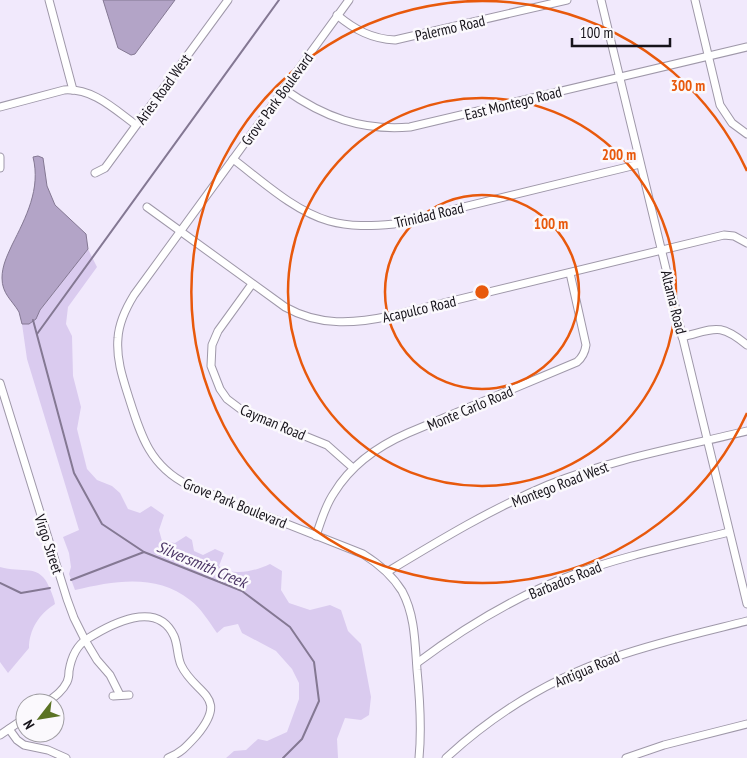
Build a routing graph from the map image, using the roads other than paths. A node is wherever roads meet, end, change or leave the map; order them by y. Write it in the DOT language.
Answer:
graph roads {
  1 [pos="49,0"];
  2 [pos="228,0"];
  3 [pos="348,0"];
  4 [pos="567,0"];
  5 [pos="600,0"];
  6 [pos="695,0"];
  7 [pos="338,15"];
  8 [pos="747,47"];
  9 [pos="709,56"];
  10 [pos="619,78"];
  11 [pos="284,89"];
  12 [pos="73,90"];
  13 [pos="0,107"];
  14 [pos="136,125"];
  15 [pos="747,134"];
  16 [pos="0,158"];
  17 [pos="233,159"];
  18 [pos="640,164"];
  19 [pos="0,168"];
  20 [pos="95,173"];
  21 [pos="147,207"];
  22 [pos="180,232"];
  23 [pos="747,243"];
  24 [pos="661,251"];
  25 [pos="570,273"];
  26 [pos="252,284"];
  27 [pos="682,337"];
  28 [pos="747,345"];
  29 [pos="0,383"];
  30 [pos="747,431"];
  31 [pos="707,441"];
  32 [pos="353,468"];
  33 [pos="730,532"];
  34 [pos="316,536"];
  35 [pos="387,572"];
  36 [pos="747,604"];
  37 [pos="747,621"];
  38 [pos="85,640"];
  39 [pos="417,663"];
  40 [pos="58,693"];
  41 [pos="129,695"];
  42 [pos="747,724"];
  43 [pos="15,725"];
  44 [pos="9,729"];
  45 [pos="0,735"];
  46 [pos="66,758"];
  47 [pos="168,758"];
  48 [pos="420,758"];
  49 [pos="446,758"];
  50 [pos="626,758"];
  1 -- 12 [label="street"];
  2 -- 14 [label="street, Aries Road West"];
  3 -- 7 [label="street, Grove Park Boulevard"];
  4 -- 7 [label="street, Palermo Road"];
  5 -- 10 [label="street, Altama Road"];
  6 -- 9 [label="street"];
  7 -- 11 [label="street, Grove Park Boulevard"];
  8 -- 9 [label="street, East Montego Road"];
  9 -- 10 [label="street, East Montego Road"];
  9 -- 15 [label="street"];
  10 -- 11 [label="street, East Montego Road"];
  10 -- 18 [label="street, Altama Road"];
  11 -- 17 [label="street, Grove Park Boulevard"];
  12 -- 13 [label="street"];
  12 -- 14 [label="street"];
  14 -- 20 [label="street, Aries Road West"];
  16 -- 19 [label="street"];
  17 -- 18 [label="street, Trinidad Road"];
  17 -- 22 [label="street, Grove Park Boulevard"];
  18 -- 24 [label="street, Altama Road"];
  21 -- 22 [label="street, Acapulco Road"];
  22 -- 26 [label="street, Acapulco Road"];
  22 -- 34 [label="street, Grove Park Boulevard"];
  23 -- 24 [label="street, Acapulco Road"];
  24 -- 25 [label="street, Acapulco Road"];
  24 -- 27 [label="street, Altama Road"];
  25 -- 26 [label="street, Acapulco Road"];
  25 -- 32 [label="street, Monte Carlo Road"];
  26 -- 32 [label="street, Cayman Road"];
  27 -- 28 [label="street"];
  27 -- 31 [label="street, Altama Road"];
  29 -- 38 [label="street, Virgo Street"];
  30 -- 31 [label="street, Montego Road West"];
  31 -- 33 [label="street, Altama Road"];
  31 -- 35 [label="street, Montego Road West"];
  32 -- 34 [label="street, Monte Carlo Road"];
  33 -- 36 [label="street, Altama Road"];
  33 -- 39 [label="street, Barbados Road"];
  34 -- 35 [label="street, Grove Park Boulevard"];
  35 -- 39 [label="street, Grove Park Boulevard"];
  37 -- 49 [label="street, Antigua Road"];
  38 -- 40 [label="street"];
  38 -- 41 [label="street, Virgo Street"];
  38 -- 47 [label="street"];
  39 -- 48 [label="street, Grove Park Boulevard"];
  42 -- 50 [label="street"];
  43 -- 44 [label="street"];
  44 -- 45 [label="street"];
  44 -- 46 [label="street"];
}
